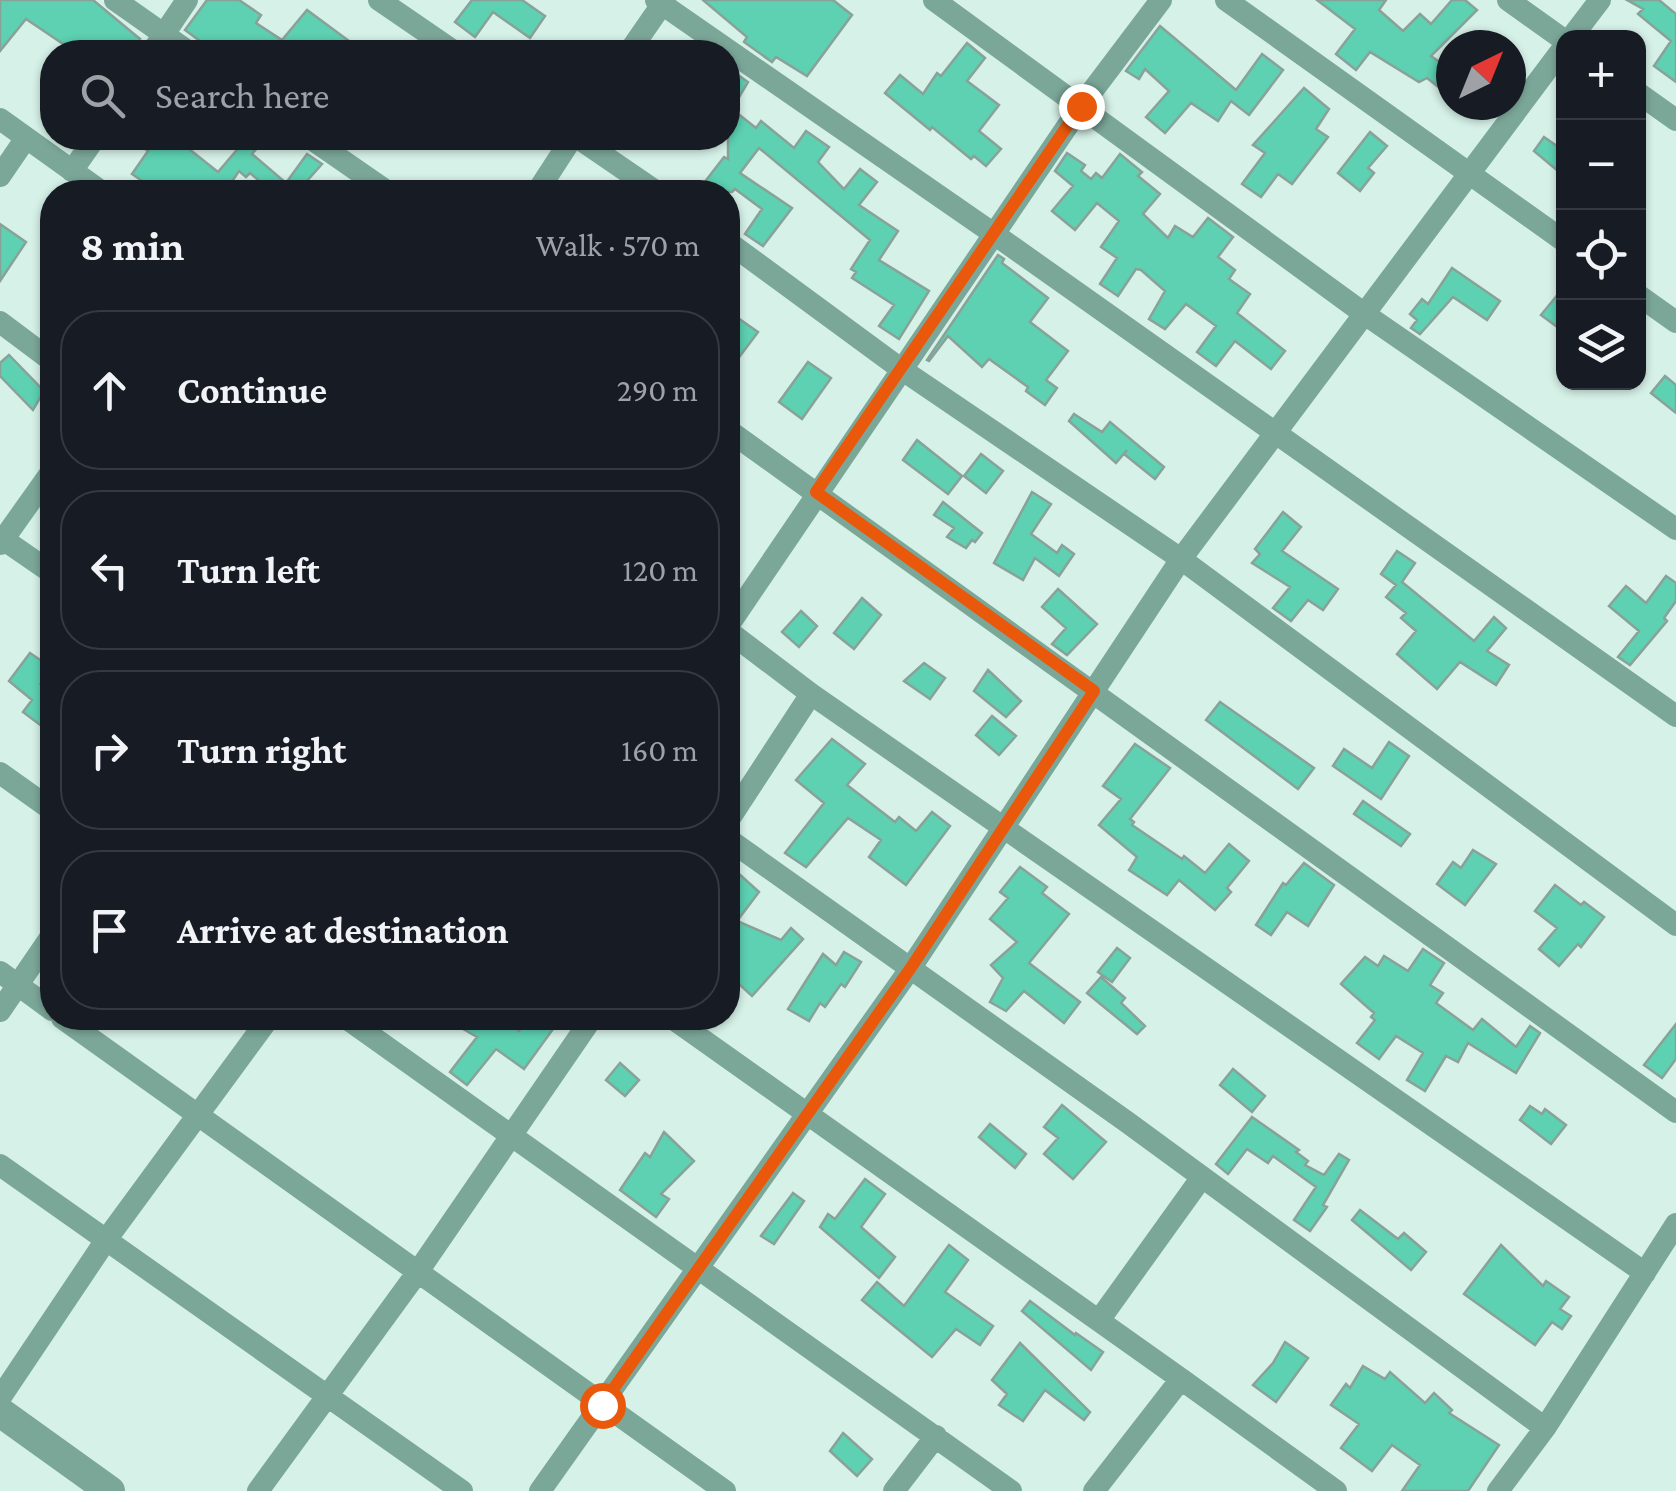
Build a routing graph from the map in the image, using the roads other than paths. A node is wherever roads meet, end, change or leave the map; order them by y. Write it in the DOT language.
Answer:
graph roads {
  1 [pos="115,0"];
  2 [pos="187,0"];
  3 [pos="379,0"];
  4 [pos="934,0"];
  5 [pos="1161,0"];
  6 [pos="1226,0"];
  7 [pos="1508,0"];
  8 [pos="1600,0"];
  9 [pos="661,1"];
  10 [pos="1577,30"];
  11 [pos="1556,38"];
  12 [pos="154,40"];
  13 [pos="161,40"];
  14 [pos="437,40"];
  15 [pos="637,40"];
  16 [pos="717,40"];
  17 [pos="1556,55"];
  18 [pos="740,56"];
  19 [pos="1646,99"];
  20 [pos="1081,106"];
  21 [pos="0,119"];
  22 [pos="1676,120"];
  23 [pos="26,138"];
  24 [pos="40,148"];
  25 [pos="43,150"];
  26 [pos="87,150"];
  27 [pos="327,150"];
  28 [pos="567,150"];
  29 [pos="593,150"];
  30 [pos="72,171"];
  31 [pos="1469,174"];
  32 [pos="0,176"];
  33 [pos="85,180"];
  34 [pos="371,180"];
  35 [pos="545,180"];
  36 [pos="639,180"];
  37 [pos="994,234"];
  38 [pos="1556,235"];
  39 [pos="740,251"];
  40 [pos="1645,300"];
  41 [pos="1366,315"];
  42 [pos="0,322"];
  43 [pos="1676,322"];
  44 [pos="40,352"];
  45 [pos="901,369"];
  46 [pos="1276,434"];
  47 [pos="740,438"];
  48 [pos="40,487"];
  49 [pos="816,492"];
  50 [pos="1676,529"];
  51 [pos="1,540"];
  52 [pos="1181,559"];
  53 [pos="40,565"];
  54 [pos="740,609"];
  55 [pos="740,638"];
  56 [pos="1094,691"];
  57 [pos="811,694"];
  58 [pos="1676,716"];
  59 [pos="0,772"];
  60 [pos="40,801"];
  61 [pos="740,803"];
  62 [pos="1002,827"];
  63 [pos="740,847"];
  64 [pos="1676,924"];
  65 [pos="40,947"];
  66 [pos="910,969"];
  67 [pos="9,979"];
  68 [pos="40,1001"];
  69 [pos="0,1010"];
  70 [pos="79,1030"];
  71 [pos="260,1030"];
  72 [pos="363,1030"];
  73 [pos="584,1030"];
  74 [pos="689,1030"];
  75 [pos="1676,1112"];
  76 [pos="808,1113"];
  77 [pos="197,1116"];
  78 [pos="513,1134"];
  79 [pos="0,1164"];
  80 [pos="1202,1177"];
  81 [pos="1676,1224"];
  82 [pos="106,1240"];
  83 [pos="699,1267"];
  84 [pos="417,1273"];
  85 [pos="1645,1273"];
  86 [pos="1100,1320"];
  87 [pos="1181,1379"];
  88 [pos="326,1395"];
  89 [pos="0,1398"];
  90 [pos="602,1405"];
  91 [pos="0,1412"];
  92 [pos="1545,1428"];
  93 [pos="936,1436"];
  94 [pos="110,1491"];
  95 [pos="258,1491"];
  96 [pos="462,1491"];
  97 [pos="540,1491"];
  98 [pos="725,1491"];
  99 [pos="894,1491"];
  100 [pos="1011,1491"];
  101 [pos="1094,1491"];
  102 [pos="1336,1491"];
  103 [pos="1498,1491"];
  1 -- 12 [label="street"];
  2 -- 13 [label="street"];
  3 -- 14 [label="street"];
  4 -- 20 [label="street"];
  5 -- 20 [label="street"];
  6 -- 31 [label="street"];
  7 -- 11 [label="street"];
  8 -- 10 [label="street"];
  9 -- 15 [label="street"];
  9 -- 16 [label="street"];
  17 -- 31 [label="street"];
  18 -- 37 [label="street"];
  19 -- 22 [label="street"];
  20 -- 37 [label="street"];
  20 -- 41 [label="street"];
  21 -- 23 [label="street"];
  23 -- 24 [label="street"];
  23 -- 32 [label="street"];
  25 -- 30 [label="street"];
  26 -- 30 [label="street"];
  27 -- 34 [label="street"];
  28 -- 35 [label="street"];
  29 -- 36 [label="street"];
  30 -- 33 [label="street"];
  31 -- 38 [label="street"];
  31 -- 41 [label="street"];
  37 -- 45 [label="street"];
  37 -- 46 [label="street"];
  39 -- 45 [label="street"];
  40 -- 43 [label="street"];
  41 -- 46 [label="street"];
  41 -- 50 [label="street"];
  42 -- 44 [label="street"];
  45 -- 49 [label="street"];
  45 -- 52 [label="street"];
  46 -- 52 [label="street"];
  46 -- 58 [label="street"];
  47 -- 49 [label="street"];
  48 -- 51 [label="street"];
  49 -- 54 [label="street"];
  49 -- 56 [label="street"];
  51 -- 53 [label="street"];
  52 -- 56 [label="street"];
  52 -- 64 [label="street"];
  55 -- 57 [label="street"];
  56 -- 62 [label="street"];
  56 -- 75 [label="street"];
  57 -- 61 [label="street"];
  57 -- 62 [label="street"];
  59 -- 60 [label="street"];
  62 -- 66 [label="street"];
  62 -- 85 [label="street"];
  63 -- 66 [label="street"];
  65 -- 67 [label="street"];
  66 -- 76 [label="street"];
  66 -- 80 [label="street"];
  67 -- 68 [label="street"];
  67 -- 69 [label="street"];
  70 -- 77 [label="street"];
  71 -- 77 [label="street"];
  72 -- 78 [label="street"];
  73 -- 78 [label="street"];
  74 -- 76 [label="street"];
  76 -- 83 [label="street"];
  76 -- 86 [label="street"];
  77 -- 82 [label="street"];
  77 -- 84 [label="street"];
  78 -- 83 [label="street"];
  78 -- 84 [label="street"];
  79 -- 82 [label="street"];
  80 -- 86 [label="street"];
  80 -- 92 [label="street"];
  81 -- 85 [label="street"];
  82 -- 88 [label="street"];
  82 -- 89 [label="street"];
  83 -- 90 [label="street"];
  83 -- 93 [label="street"];
  84 -- 88 [label="street"];
  84 -- 90 [label="street"];
  85 -- 92 [label="street"];
  86 -- 87 [label="street"];
  87 -- 101 [label="street"];
  87 -- 102 [label="street"];
  88 -- 95 [label="street"];
  88 -- 96 [label="street"];
  90 -- 97 [label="street"];
  90 -- 98 [label="street"];
  91 -- 94 [label="street"];
  92 -- 103 [label="street"];
  93 -- 99 [label="street"];
  93 -- 100 [label="street"];
}
